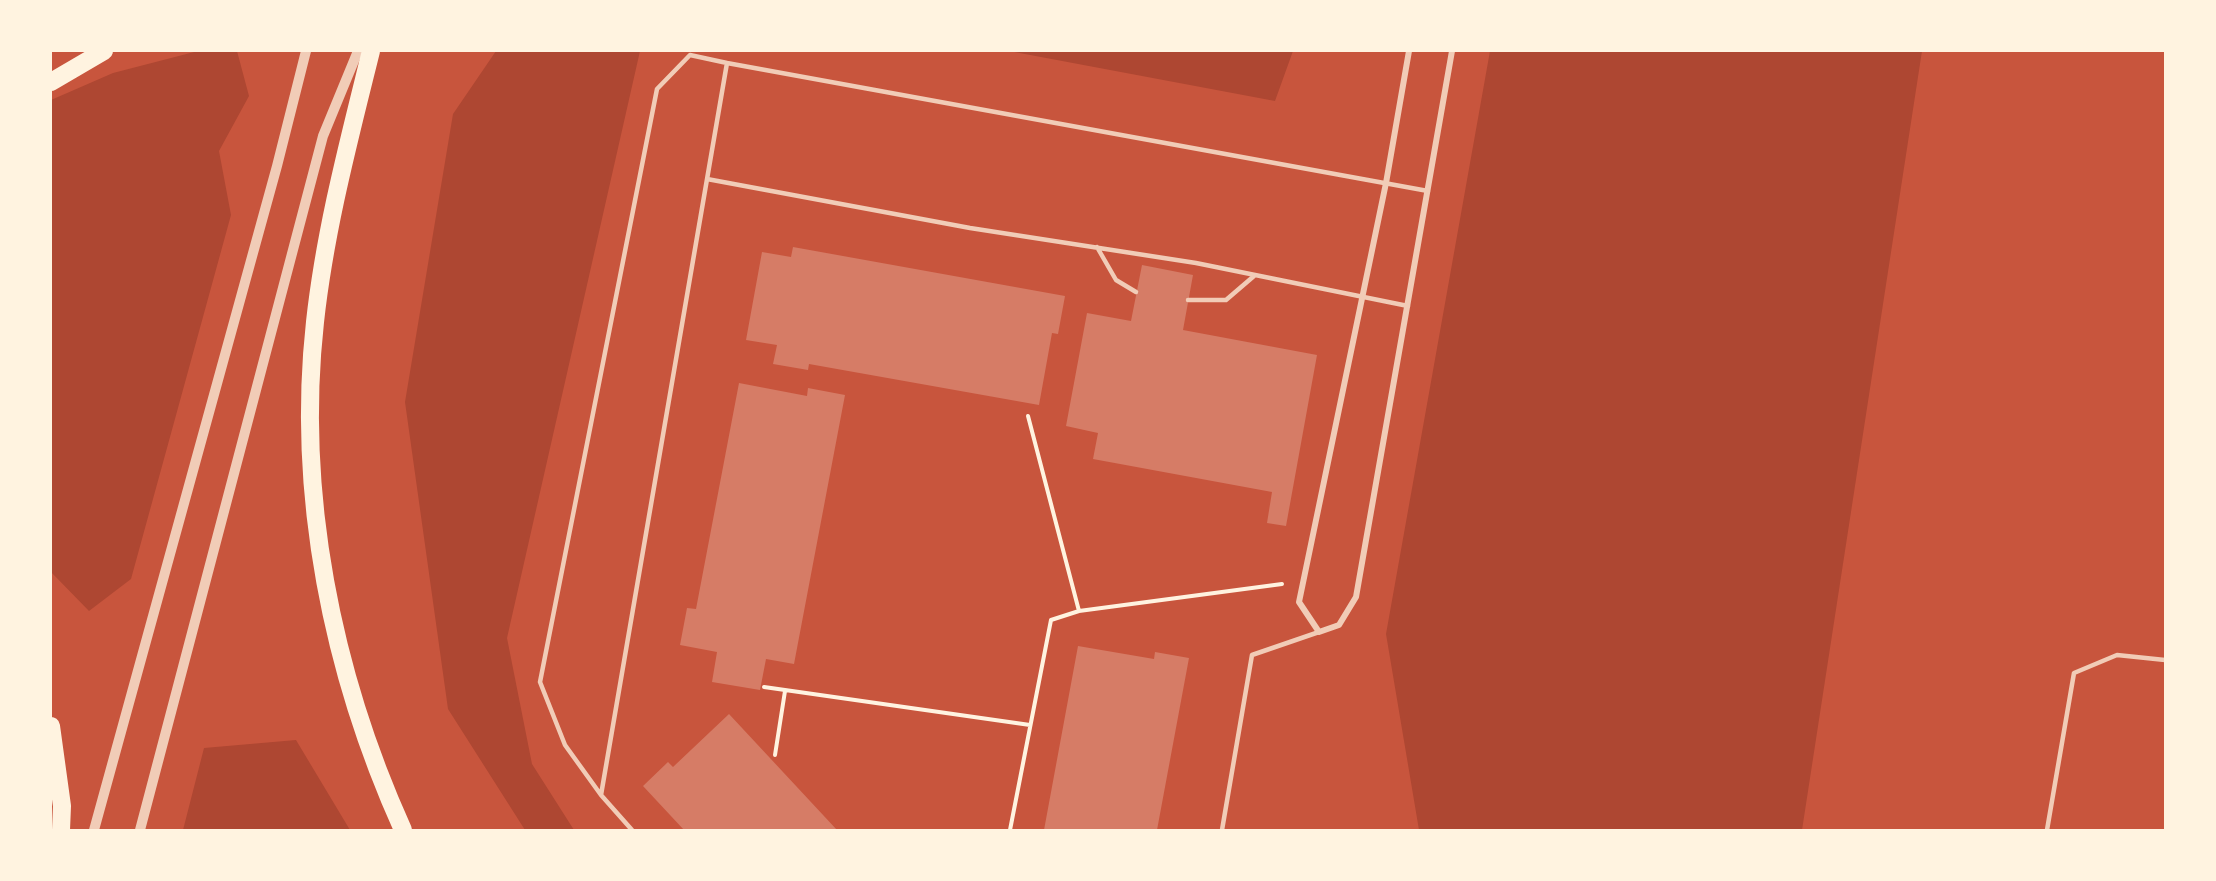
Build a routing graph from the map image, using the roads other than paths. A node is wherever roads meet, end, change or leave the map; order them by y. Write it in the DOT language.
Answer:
graph roads {
  1 [pos="104,51"];
  2 [pos="306,51"];
  3 [pos="357,51"];
  4 [pos="371,51"];
  5 [pos="1409,51"];
  6 [pos="1452,51"];
  7 [pos="728,63"];
  8 [pos="51,82"];
  9 [pos="707,179"];
  10 [pos="1386,183"];
  11 [pos="1429,191"];
  12 [pos="1097,247"];
  13 [pos="1254,276"];
  14 [pos="1136,292"];
  15 [pos="1362,297"];
  16 [pos="1188,300"];
  17 [pos="1408,306"];
  18 [pos="1319,632"];
  19 [pos="2165,660"];
  20 [pos="51,726"];
  21 [pos="601,795"];
  22 [pos="61,830"];
  23 [pos="94,830"];
  24 [pos="140,830"];
  25 [pos="403,830"];
  26 [pos="632,830"];
  27 [pos="1222,830"];
  28 [pos="2047,830"];
  1 -- 8 [label="highway"];
  2 -- 23 [label="street"];
  3 -- 24 [label="street"];
  4 -- 25 [label="highway"];
  5 -- 10 [label="street"];
  6 -- 11 [label="street"];
  7 -- 9 [label="lane"];
  7 -- 10 [label="lane"];
  7 -- 21 [label="lane"];
  9 -- 12 [label="lane"];
  9 -- 21 [label="lane"];
  10 -- 11 [label="lane"];
  10 -- 15 [label="street"];
  11 -- 17 [label="street"];
  12 -- 13 [label="lane"];
  12 -- 14 [label="lane"];
  13 -- 15 [label="lane"];
  13 -- 16 [label="lane"];
  15 -- 17 [label="lane"];
  15 -- 18 [label="street"];
  17 -- 18 [label="street"];
  18 -- 27 [label="lane"];
  19 -- 28 [label="lane"];
  20 -- 22 [label="highway"];
  21 -- 26 [label="lane"];
}
